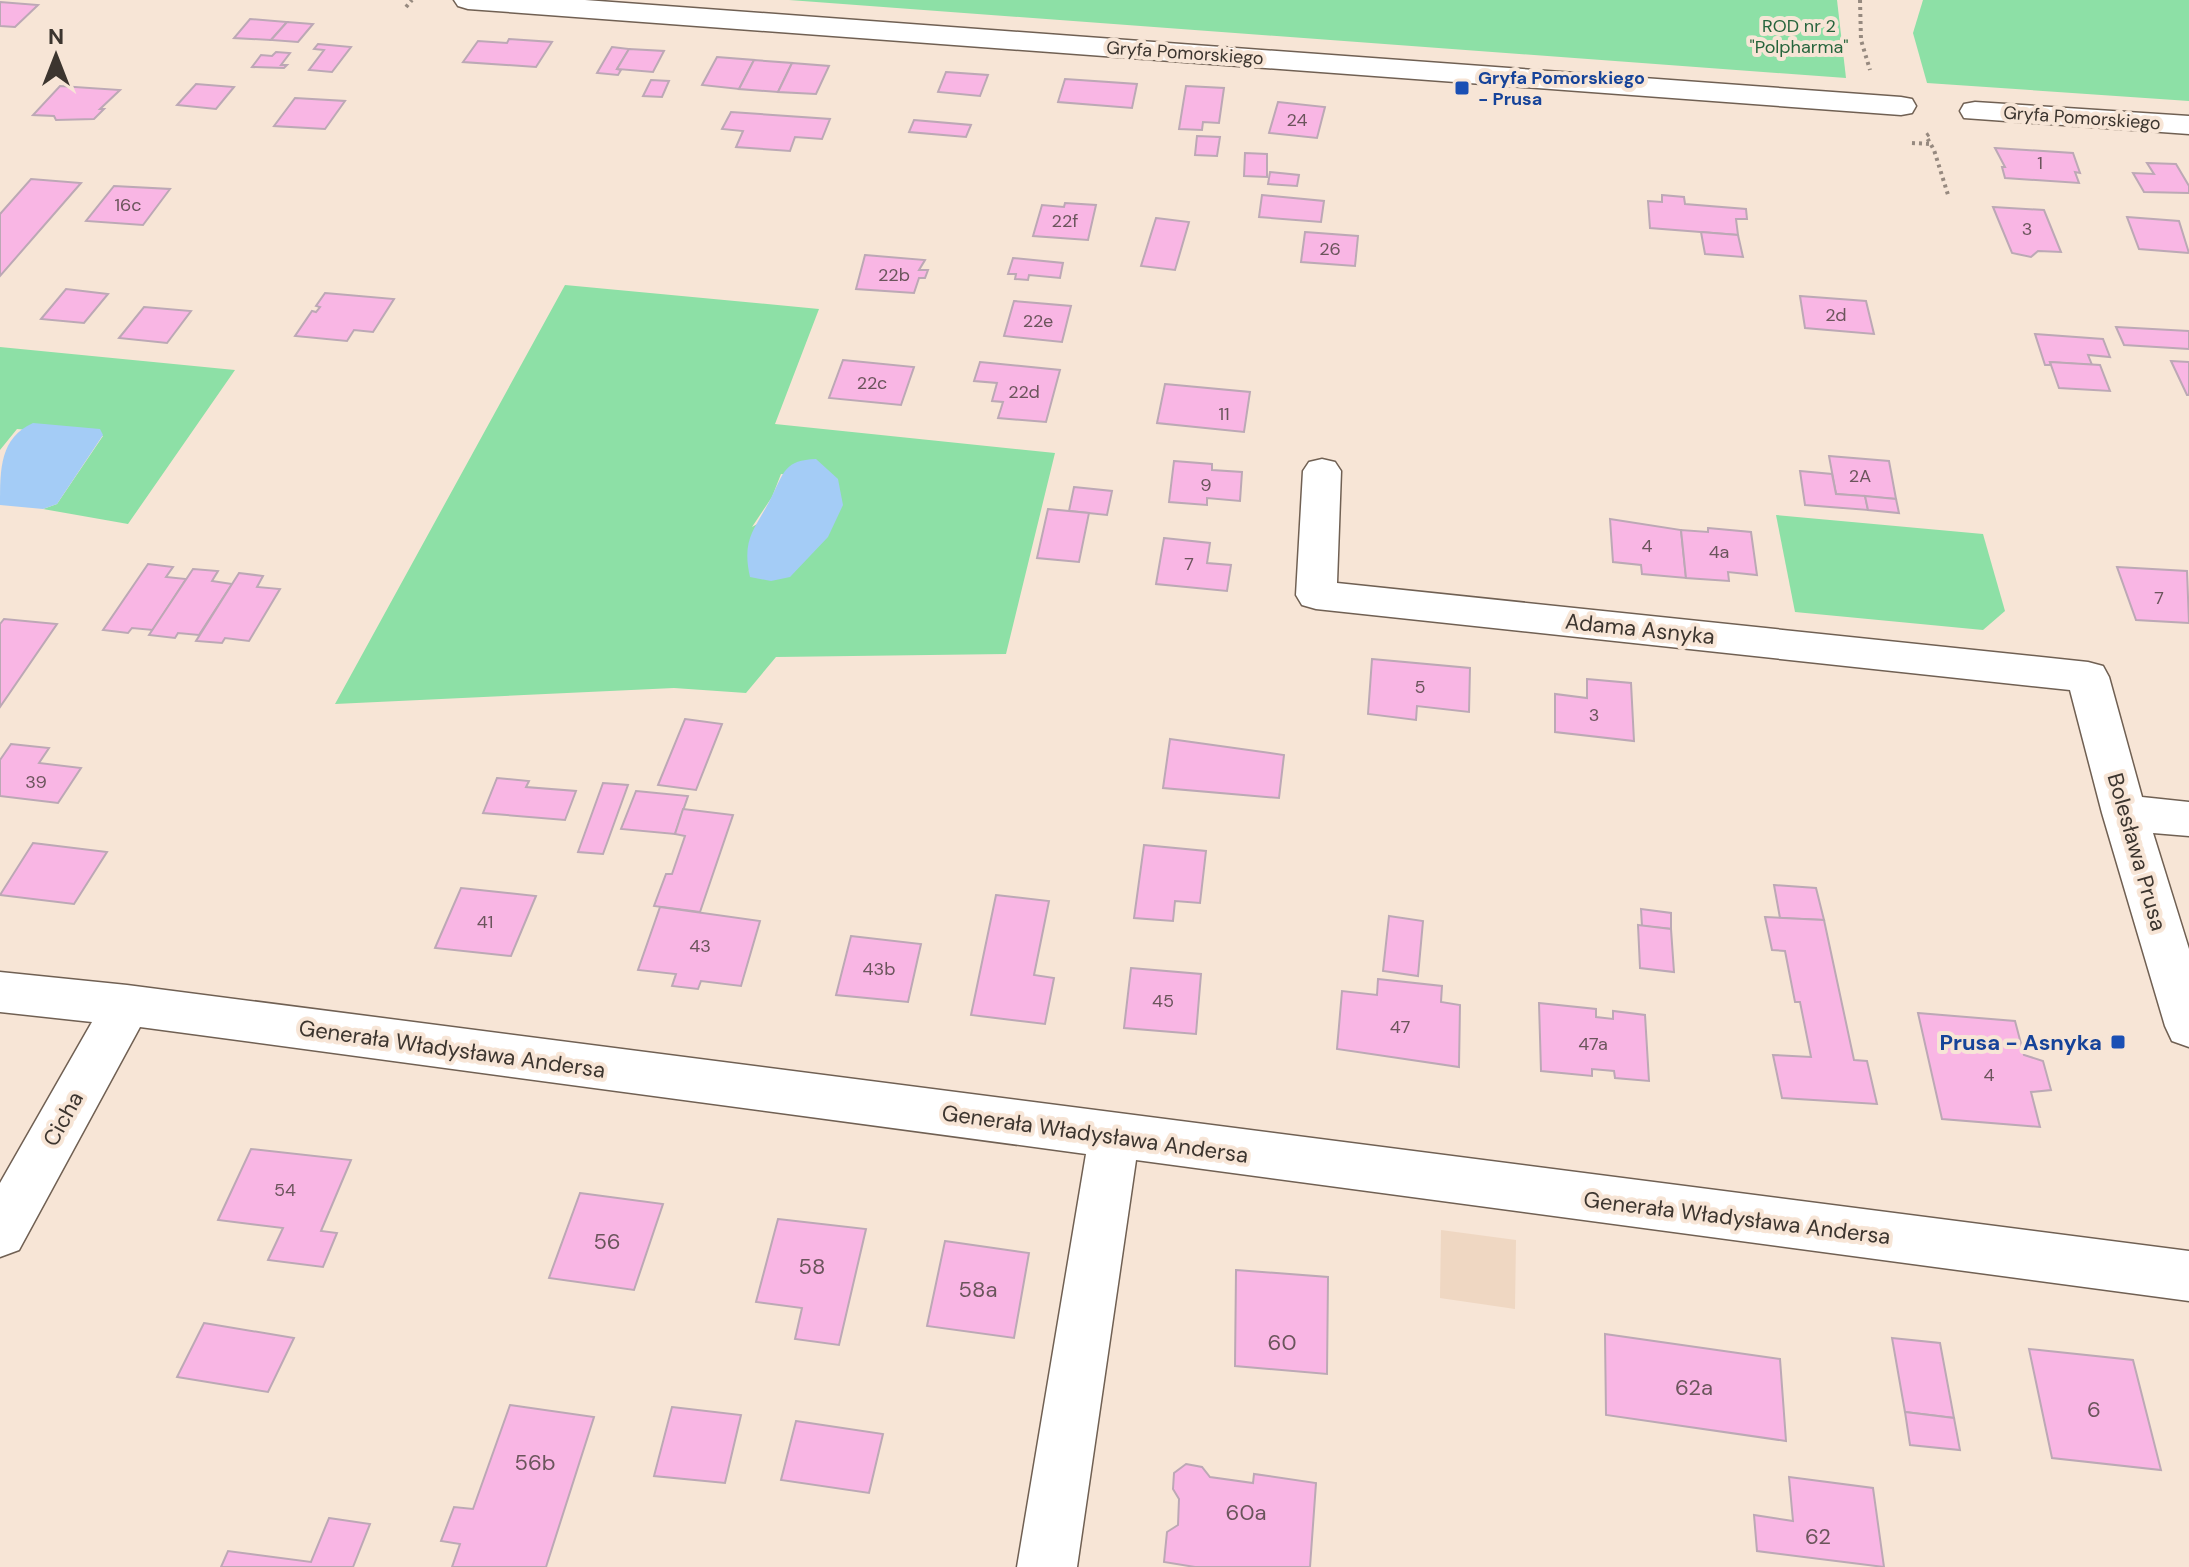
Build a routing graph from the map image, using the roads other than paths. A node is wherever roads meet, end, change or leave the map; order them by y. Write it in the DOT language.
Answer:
graph roads {
  1 [pos="468,0"];
  2 [pos="1901,106"];
  3 [pos="1975,111"];
  4 [pos="2189,125"];
  5 [pos="1322,471"];
  6 [pos="2088,677"];
  7 [pos="2124,813"];
  8 [pos="2189,819"];
  9 [pos="0,992"];
  10 [pos="127,1005"];
  11 [pos="2189,1026"];
  12 [pos="1114,1137"];
  13 [pos="0,1233"];
  14 [pos="2189,1276"];
  15 [pos="1047,1567"];
  1 -- 2 [label="street, Gryfa Pomorskiego"];
  3 -- 4 [label="street, Gryfa Pomorskiego"];
  5 -- 6 [label="street, Adama Asnyka"];
  6 -- 7 [label="street, Bolesława Prusa"];
  7 -- 8 [label="street"];
  7 -- 11 [label="street, Bolesława Prusa"];
  9 -- 10 [label="street, Generała Władysława Andersa"];
  10 -- 12 [label="street, Generała Władysława Andersa"];
  10 -- 13 [label="street, Cicha"];
  12 -- 14 [label="street, Generała Władysława Andersa"];
  12 -- 15 [label="street"];
}
